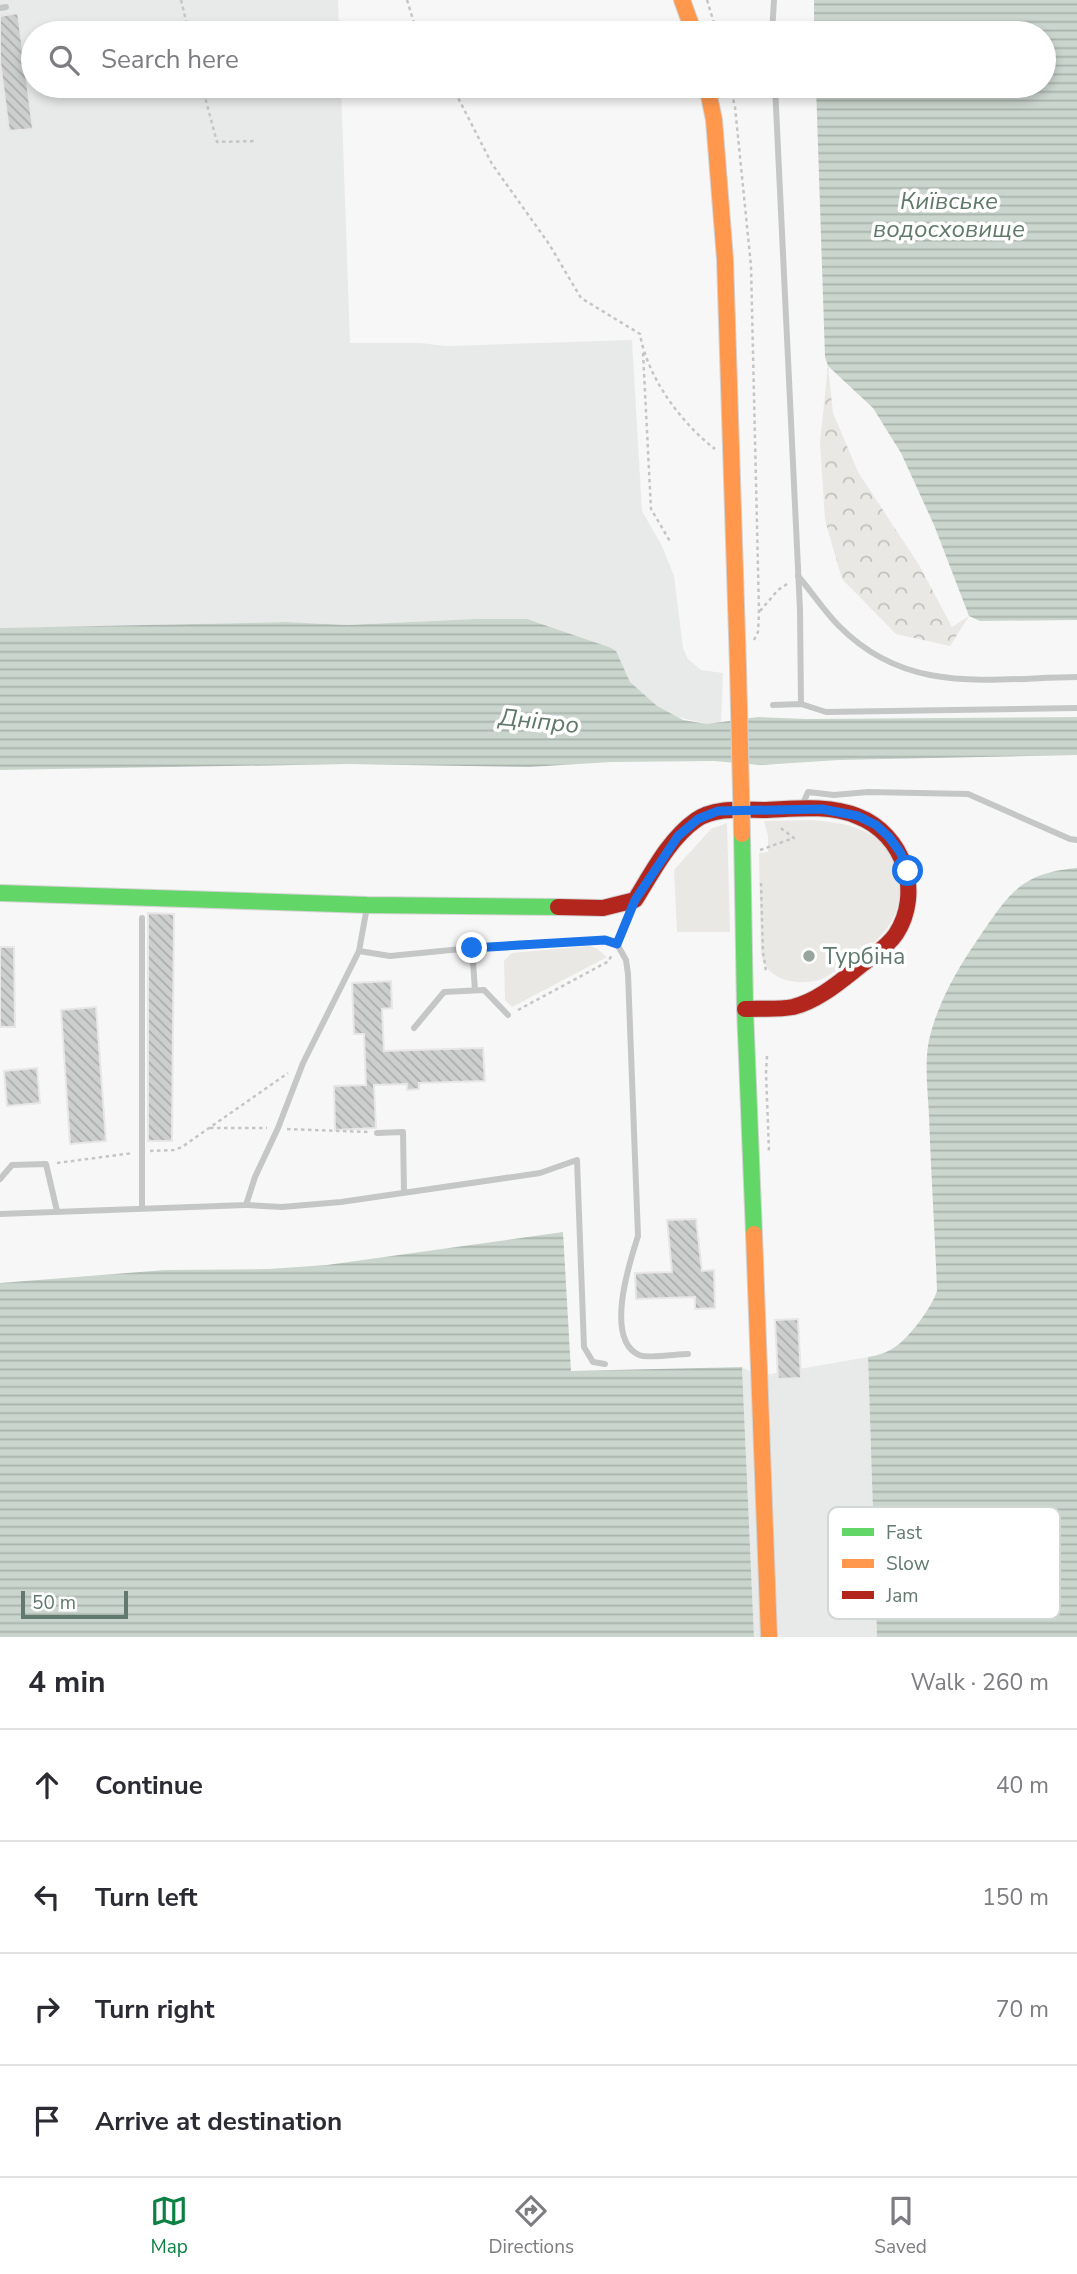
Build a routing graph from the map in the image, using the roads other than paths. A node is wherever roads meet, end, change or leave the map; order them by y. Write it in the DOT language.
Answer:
graph roads {
  1 [pos="682,0"];
  2 [pos="774,0"];
  3 [pos="690,21"];
  4 [pos="773,21"];
  5 [pos="709,98"];
  6 [pos="776,98"];
  7 [pos="798,576"];
  8 [pos="1077,677"];
  9 [pos="801,704"];
  10 [pos="773,705"];
  11 [pos="1077,708"];
  12 [pos="800,810"];
  13 [pos="1077,840"];
  14 [pos="0,893"];
  15 [pos="635,900"];
  16 [pos="367,905"];
  17 [pos="142,918"];
  18 [pos="617,944"];
  19 [pos="472,948"];
  20 [pos="359,951"];
  21 [pos="475,990"];
  22 [pos="745,1009"];
  23 [pos="508,1015"];
  24 [pos="414,1028"];
  25 [pos="377,1133"];
  26 [pos="0,1178"];
  27 [pos="404,1192"];
  28 [pos="246,1205"];
  29 [pos="142,1207"];
  30 [pos="57,1211"];
  31 [pos="0,1214"];
  32 [pos="688,1354"];
  33 [pos="605,1364"];
  34 [pos="769,1637"];
  1 -- 3 [label="main road"];
  2 -- 4 [label="lane"];
  5 -- 22 [label="main road, bridge"];
  6 -- 7 [label="lane"];
  7 -- 8 [label="lane"];
  7 -- 9 [label="lane"];
  9 -- 10 [label="lane"];
  9 -- 11 [label="lane"];
  12 -- 13 [label="lane"];
  12 -- 15 [label="main road"];
  12 -- 22 [label="main road"];
  14 -- 16 [label="main road"];
  15 -- 16 [label="main road"];
  15 -- 18 [label="lane"];
  16 -- 20 [label="lane"];
  17 -- 29 [label="lane"];
  18 -- 19 [label="lane"];
  18 -- 32 [label="lane"];
  19 -- 20 [label="lane"];
  19 -- 21 [label="lane"];
  20 -- 28 [label="lane"];
  21 -- 23 [label="lane"];
  21 -- 24 [label="lane"];
  22 -- 34 [label="main road"];
  25 -- 27 [label="lane"];
  26 -- 30 [label="lane"];
  27 -- 28 [label="lane"];
  27 -- 33 [label="lane"];
  28 -- 29 [label="lane"];
  29 -- 30 [label="lane"];
  30 -- 31 [label="lane"];
}
